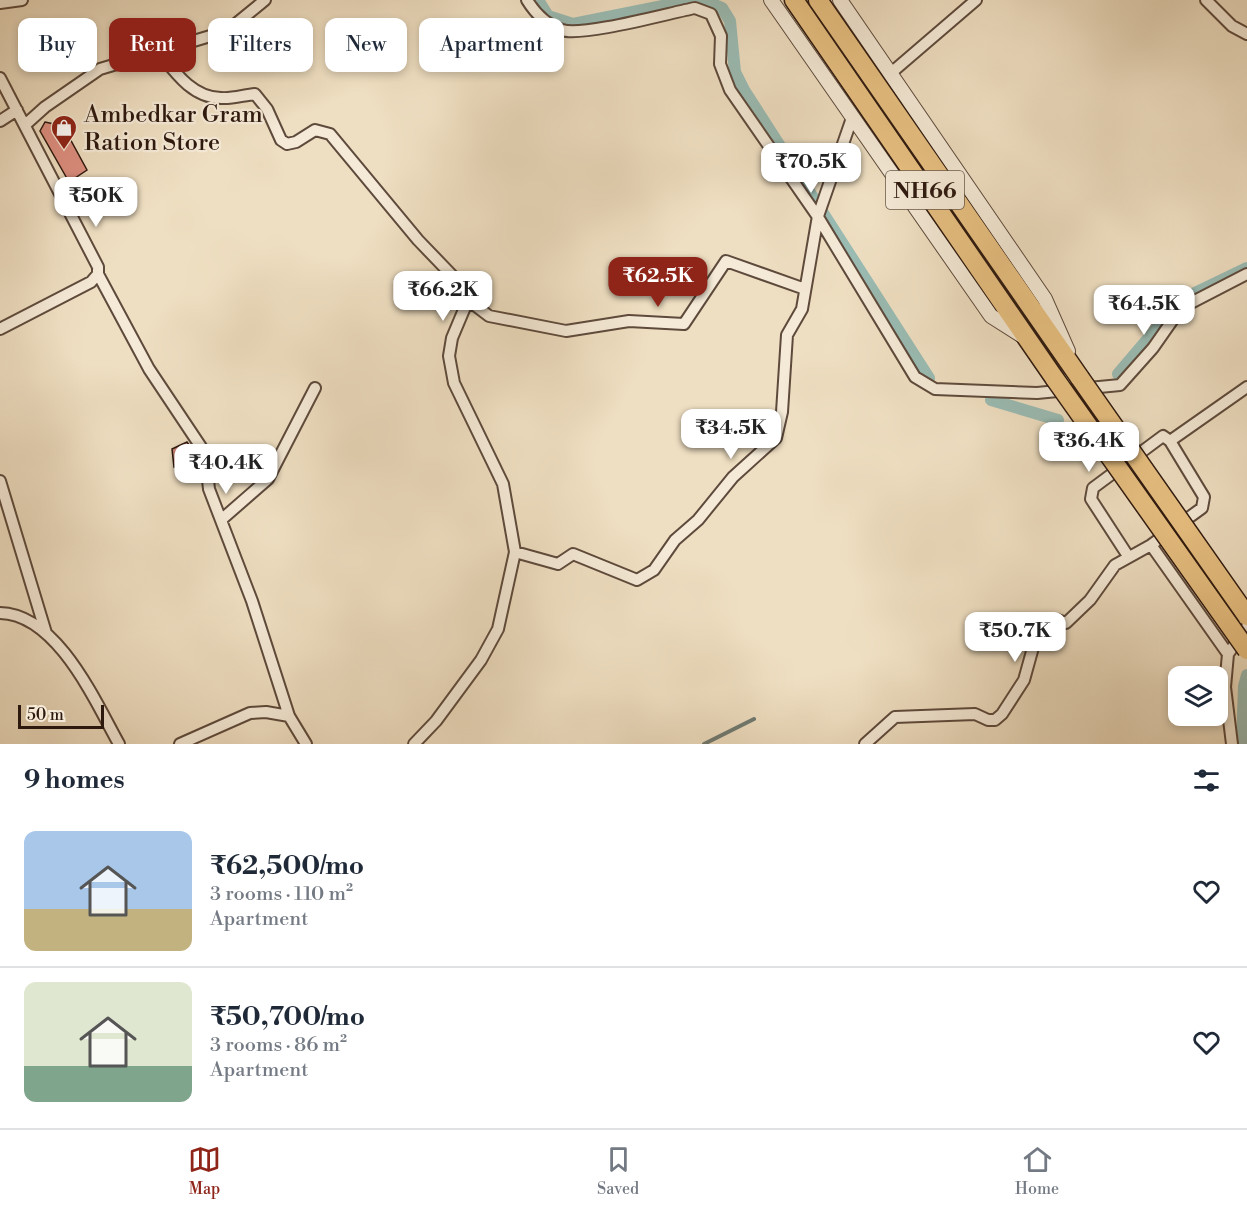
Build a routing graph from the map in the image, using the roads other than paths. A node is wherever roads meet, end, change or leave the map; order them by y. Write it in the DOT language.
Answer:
graph roads {
  1 [pos="22,0"];
  2 [pos="265,0"];
  3 [pos="527,0"];
  4 [pos="771,0"];
  5 [pos="794,0"];
  6 [pos="818,0"];
  7 [pos="840,0"];
  8 [pos="976,0"];
  9 [pos="1206,0"];
  10 [pos="0,3"];
  11 [pos="1247,34"];
  12 [pos="196,40"];
  13 [pos="109,66"];
  14 [pos="175,72"];
  15 [pos="891,73"];
  16 [pos="0,78"];
  17 [pos="17,111"];
  18 [pos="852,118"];
  19 [pos="0,121"];
  20 [pos="25,125"];
  21 [pos="818,217"];
  22 [pos="98,274"];
  23 [pos="1247,274"];
  24 [pos="805,289"];
  25 [pos="468,300"];
  26 [pos="0,329"];
  27 [pos="1028,340"];
  28 [pos="1080,378"];
  29 [pos="1247,387"];
  30 [pos="315,388"];
  31 [pos="1170,441"];
  32 [pos="0,481"];
  33 [pos="221,520"];
  34 [pos="1151,545"];
  35 [pos="515,552"];
  36 [pos="1128,556"];
  37 [pos="0,614"];
  38 [pos="1247,616"];
  39 [pos="1247,627"];
  40 [pos="46,633"];
  41 [pos="1247,650"];
  42 [pos="1228,654"];
  43 [pos="289,716"];
  44 [pos="119,744"];
  45 [pos="180,744"];
  46 [pos="306,744"];
  47 [pos="414,744"];
  48 [pos="866,744"];
  49 [pos="1232,744"];
  1 -- 10 [label="street"];
  2 -- 12 [label="street"];
  3 -- 21 [label="street"];
  4 -- 18 [label="street"];
  5 -- 27 [label="highway, NH66"];
  6 -- 28 [label="highway, NH66"];
  7 -- 15 [label="street"];
  8 -- 15 [label="street"];
  9 -- 11 [label="street"];
  13 -- 20 [label="street"];
  14 -- 25 [label="street"];
  15 -- 28 [label="street"];
  16 -- 17 [label="street"];
  17 -- 19 [label="street"];
  17 -- 20 [label="street"];
  18 -- 21 [label="street"];
  18 -- 27 [label="street"];
  20 -- 22 [label="street"];
  21 -- 23 [label="street"];
  21 -- 24 [label="street"];
  22 -- 26 [label="street"];
  22 -- 33 [label="street"];
  24 -- 25 [label="street"];
  24 -- 35 [label="street"];
  25 -- 35 [label="street"];
  27 -- 41 [label="highway, NH66, bridge"];
  28 -- 38 [label="highway, NH66, bridge"];
  29 -- 31 [label="street"];
  30 -- 33 [label="street"];
  31 -- 34 [label="street"];
  31 -- 36 [label="street"];
  32 -- 40 [label="street"];
  33 -- 43 [label="street"];
  34 -- 36 [label="street"];
  34 -- 42 [label="street"];
  35 -- 47 [label="street"];
  36 -- 48 [label="street"];
  37 -- 40 [label="street"];
  39 -- 42 [label="street"];
  40 -- 44 [label="street"];
  42 -- 49 [label="street"];
  43 -- 45 [label="street"];
  43 -- 46 [label="street"];
}
